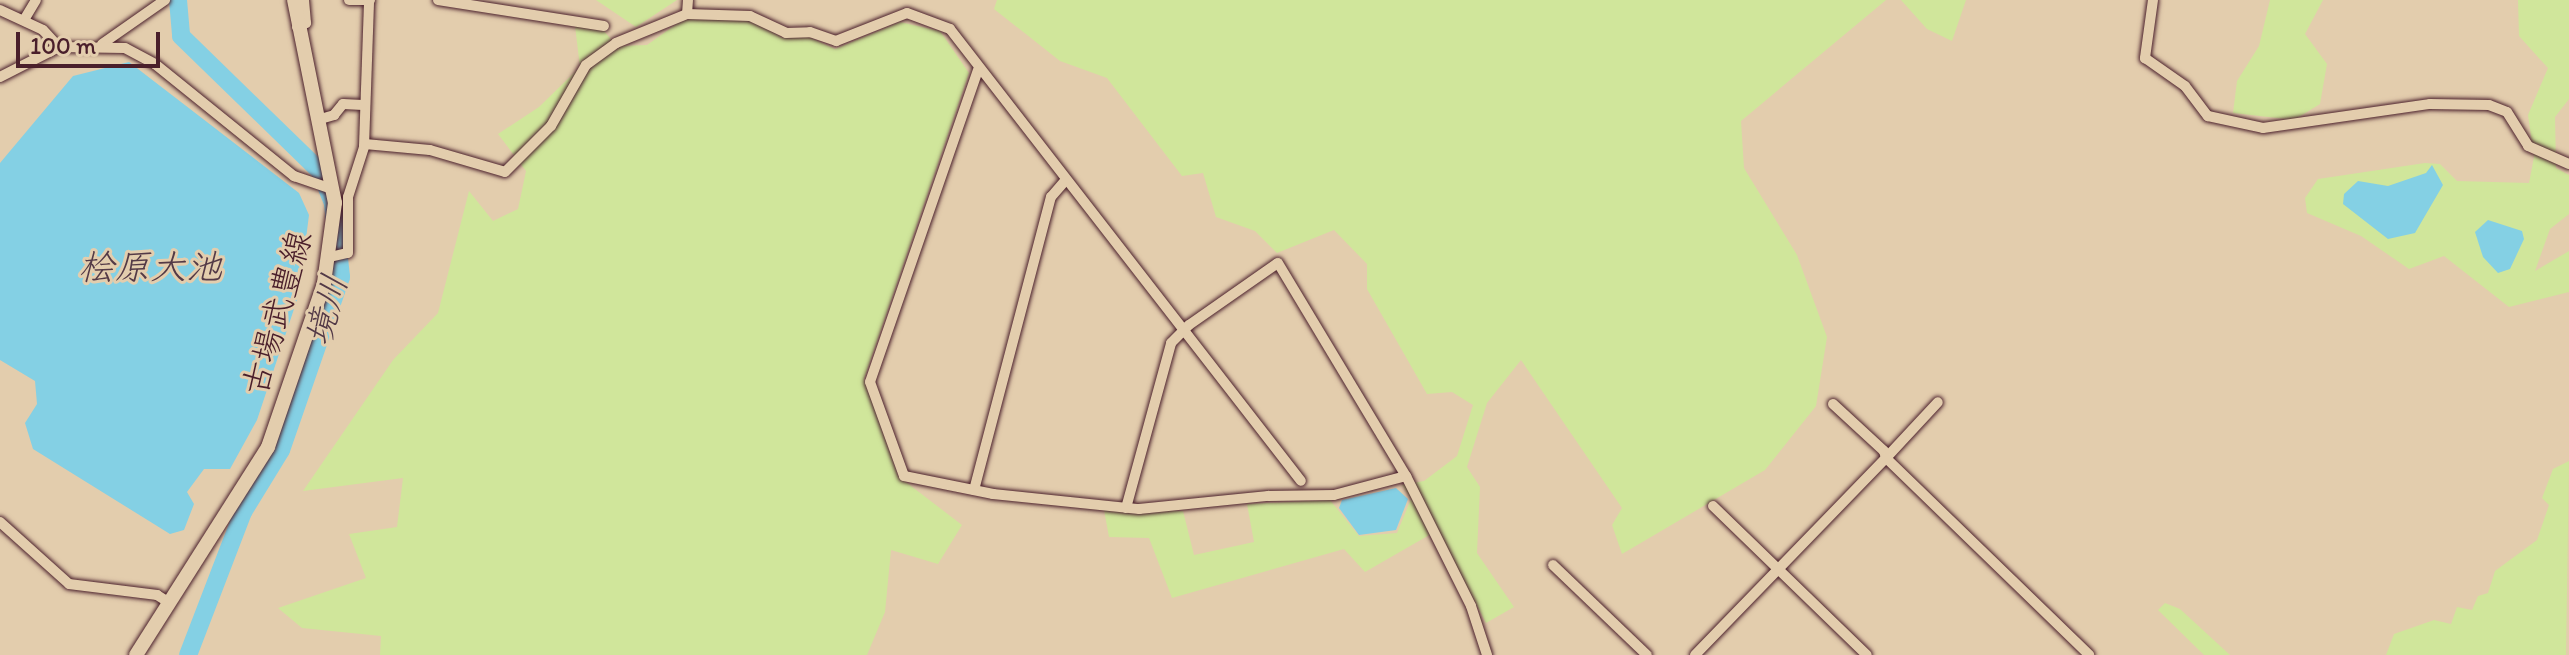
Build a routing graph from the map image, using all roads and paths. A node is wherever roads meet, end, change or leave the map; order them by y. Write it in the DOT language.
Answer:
graph roads {
  1 [pos="36,0"];
  2 [pos="294,0"];
  3 [pos="304,0"];
  4 [pos="349,0"];
  5 [pos="438,0"];
  6 [pos="688,0"];
  7 [pos="2153,0"];
  8 [pos="370,1"];
  9 [pos="161,2"];
  10 [pos="0,10"];
  11 [pos="687,14"];
  12 [pos="24,20"];
  13 [pos="604,26"];
  14 [pos="297,27"];
  15 [pos="101,45"];
  16 [pos="59,47"];
  17 [pos="978,70"];
  18 [pos="0,77"];
  19 [pos="363,105"];
  20 [pos="317,120"];
  21 [pos="364,146"];
  22 [pos="2569,164"];
  23 [pos="1065,181"];
  24 [pos="332,189"];
  25 [pos="330,257"];
  26 [pos="1183,331"];
  27 [pos="1938,402"];
  28 [pos="1833,404"];
  29 [pos="1886,458"];
  30 [pos="1406,476"];
  31 [pos="1301,481"];
  32 [pos="974,490"];
  33 [pos="1713,506"];
  34 [pos="1126,508"];
  35 [pos="0,522"];
  36 [pos="1553,565"];
  37 [pos="1778,569"];
  38 [pos="170,603"];
  39 [pos="136,655"];
  40 [pos="1487,655"];
  41 [pos="1647,655"];
  42 [pos="1695,655"];
  43 [pos="1867,655"];
  44 [pos="2089,655"];
  1 -- 12 [label="street"];
  2 -- 14 [label="main road, 古場武豊線"];
  3 -- 14 [label="street"];
  4 -- 8 [label="street"];
  5 -- 13 [label="street"];
  6 -- 11 [label="street"];
  7 -- 22 [label="street"];
  8 -- 19 [label="street"];
  9 -- 15 [label="street"];
  10 -- 12 [label="street"];
  11 -- 17 [label="street"];
  11 -- 21 [label="street"];
  12 -- 16 [label="street"];
  14 -- 20 [label="main road, 古場武豊線"];
  15 -- 16 [label="street"];
  15 -- 24 [label="street"];
  16 -- 18 [label="street"];
  17 -- 23 [label="street"];
  17 -- 32 [label="street"];
  19 -- 20 [label="street"];
  19 -- 21 [label="street"];
  20 -- 24 [label="main road, 古場武豊線"];
  21 -- 25 [label="street"];
  23 -- 26 [label="street"];
  23 -- 32 [label="street"];
  24 -- 25 [label="main road, 古場武豊線"];
  25 -- 38 [label="main road, 古場武豊線"];
  26 -- 30 [label="street"];
  26 -- 31 [label="street"];
  26 -- 34 [label="street"];
  27 -- 29 [label="street"];
  28 -- 29 [label="street"];
  29 -- 37 [label="street"];
  29 -- 44 [label="street"];
  30 -- 34 [label="street"];
  30 -- 40 [label="street"];
  32 -- 34 [label="street"];
  33 -- 37 [label="street"];
  35 -- 38 [label="street"];
  36 -- 41 [label="street"];
  37 -- 42 [label="street"];
  37 -- 43 [label="street"];
  38 -- 39 [label="main road, 古場武豊線"];
}
